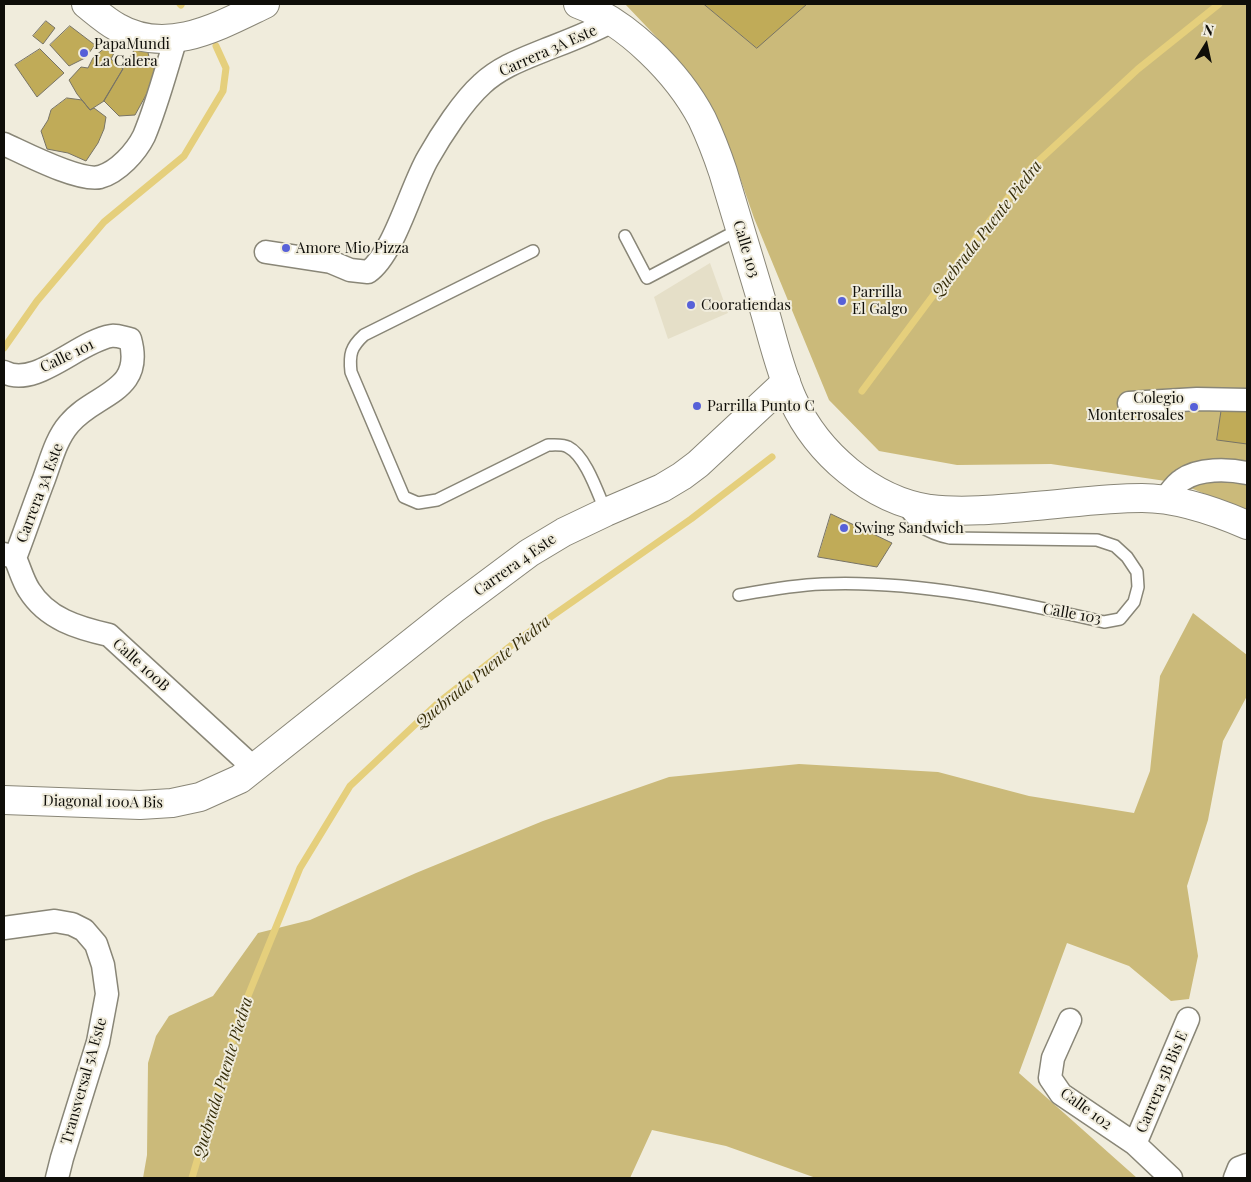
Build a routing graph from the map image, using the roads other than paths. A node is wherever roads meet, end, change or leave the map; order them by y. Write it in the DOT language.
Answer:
graph roads {
  1 [pos="86,4"];
  2 [pos="265,4"];
  3 [pos="582,4"];
  4 [pos="612,21"];
  5 [pos="176,38"];
  6 [pos="4,144"];
  7 [pos="740,229"];
  8 [pos="625,236"];
  9 [pos="533,251"];
  10 [pos="266,252"];
  11 [pos="130,339"];
  12 [pos="4,372"];
  13 [pos="786,382"];
  14 [pos="1247,400"];
  15 [pos="1130,403"];
  16 [pos="1247,473"];
  17 [pos="1164,500"];
  18 [pos="900,501"];
  19 [pos="606,512"];
  20 [pos="1247,525"];
  21 [pos="9,556"];
  22 [pos="739,595"];
  23 [pos="255,769"];
  24 [pos="4,800"];
  25 [pos="4,928"];
  26 [pos="1070,1020"];
  27 [pos="1188,1020"];
  28 [pos="1135,1144"];
  29 [pos="1247,1165"];
  30 [pos="57,1178"];
  31 [pos="1171,1178"];
  32 [pos="1235,1178"];
  1 -- 5 [label="main road"];
  2 -- 5 [label="main road"];
  3 -- 4 [label="main road, Calle 103"];
  4 -- 7 [label="main road, Calle 103"];
  4 -- 10 [label="street, Carrera 3A Este"];
  5 -- 6 [label="street"];
  7 -- 8 [label="lane"];
  7 -- 13 [label="main road, Calle 103"];
  9 -- 19 [label="lane"];
  11 -- 12 [label="street, Calle 101"];
  11 -- 21 [label="street, Carrera 3A Este"];
  13 -- 18 [label="main road, Calle 103"];
  13 -- 19 [label="main road, Carrera 4 Este"];
  14 -- 15 [label="street"];
  16 -- 17 [label="street"];
  17 -- 18 [label="main road, Calle 103"];
  17 -- 20 [label="main road, Calle 103"];
  18 -- 22 [label="lane, Calle 103"];
  19 -- 23 [label="main road, Carrera 4 Este"];
  21 -- 23 [label="street, Calle 100B"];
  23 -- 24 [label="main road, Diagonal 100A Bis"];
  25 -- 30 [label="street, Transversal 5A Este"];
  26 -- 28 [label="street, Calle 102"];
  27 -- 28 [label="street, Carrera 5B Bis E"];
  28 -- 31 [label="street, Calle 102"];
  29 -- 32 [label="street"];
}
